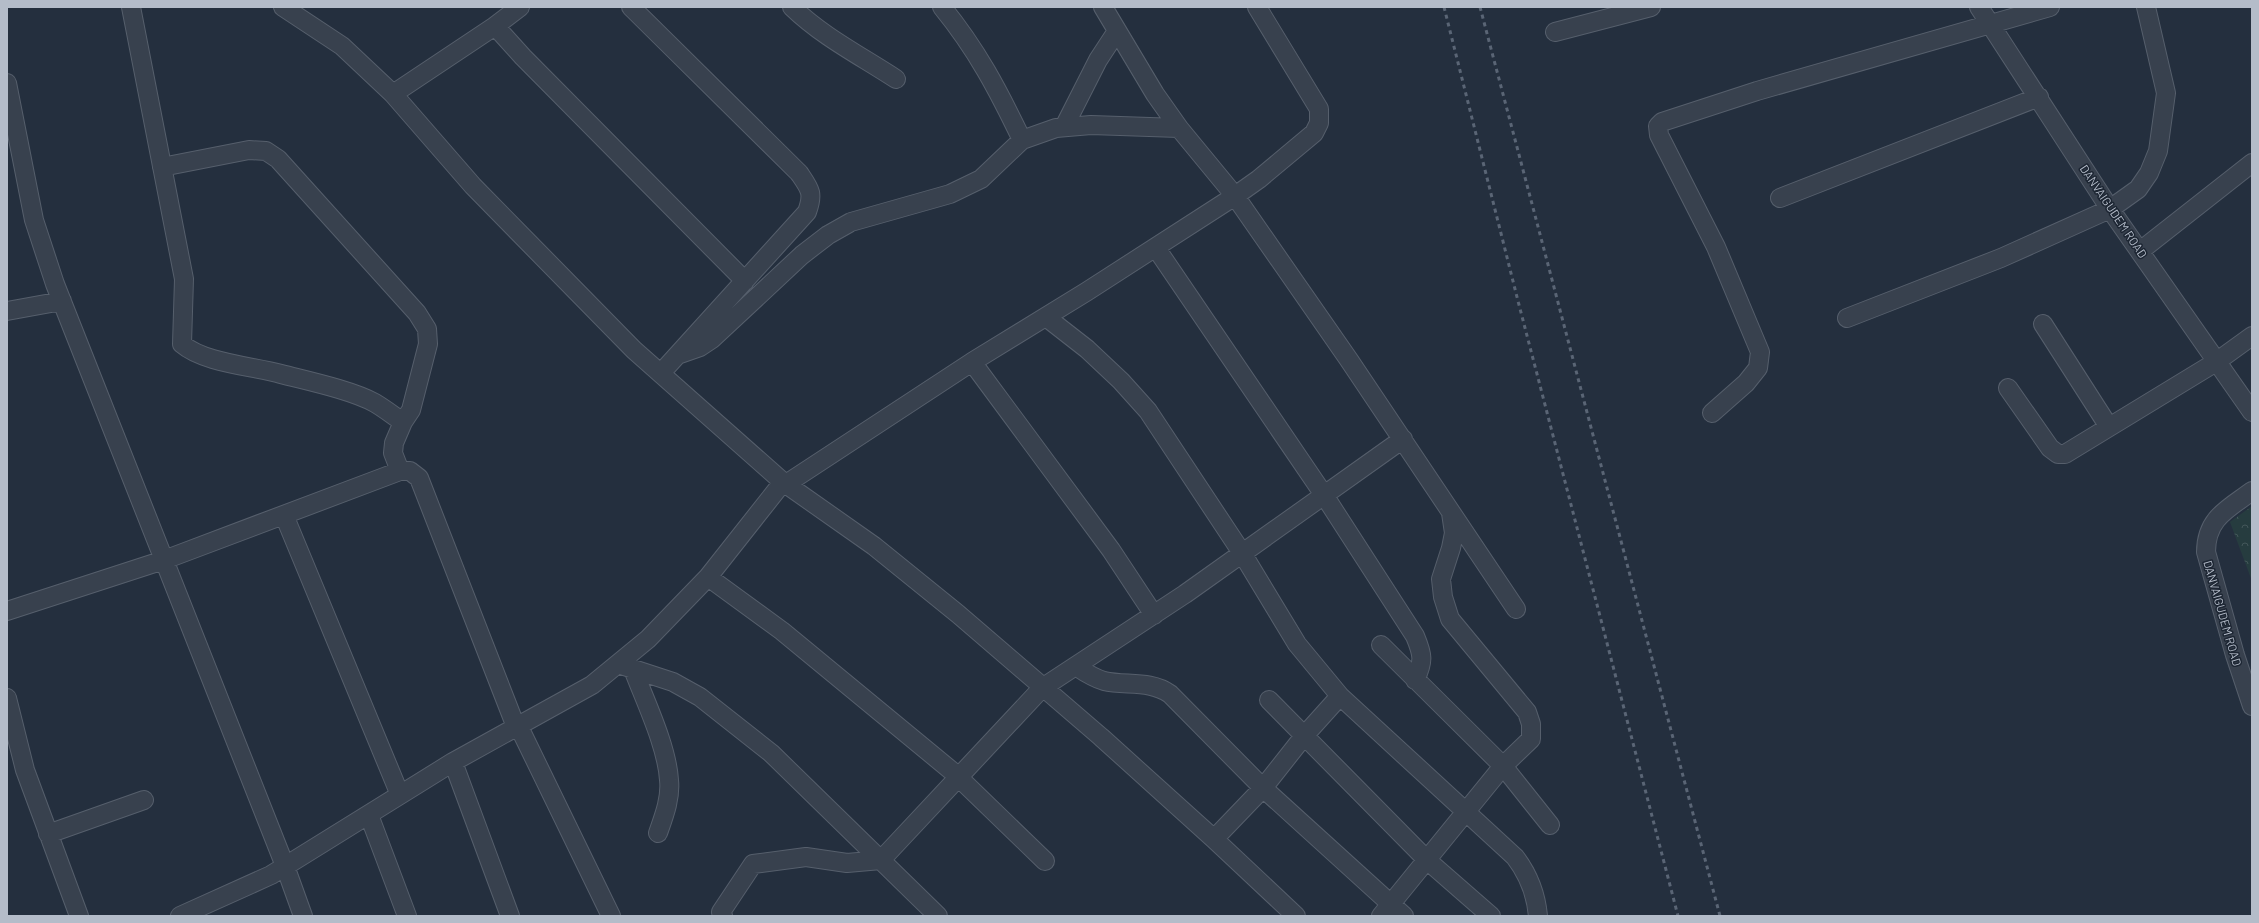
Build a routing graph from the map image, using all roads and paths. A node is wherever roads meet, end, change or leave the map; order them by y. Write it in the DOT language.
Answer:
graph roads {
  1 [pos="131,7"];
  2 [pos="520,7"];
  3 [pos="631,7"];
  4 [pos="792,7"];
  5 [pos="942,7"];
  6 [pos="1103,7"];
  7 [pos="1651,7"];
  8 [pos="1980,7"];
  9 [pos="2050,7"];
  10 [pos="2146,7"];
  11 [pos="289,8"];
  12 [pos="1262,9"];
  13 [pos="1990,23"];
  14 [pos="495,26"];
  15 [pos="1117,31"];
  16 [pos="1555,32"];
  17 [pos="896,79"];
  18 [pos="7,83"];
  19 [pos="393,94"];
  20 [pos="2039,97"];
  21 [pos="1064,127"];
  22 [pos="1180,128"];
  23 [pos="1022,140"];
  24 [pos="2252,163"];
  25 [pos="162,167"];
  26 [pos="1235,196"];
  27 [pos="1780,198"];
  28 [pos="2110,210"];
  29 [pos="1156,248"];
  30 [pos="2140,251"];
  31 [pos="745,281"];
  32 [pos="62,301"];
  33 [pos="7,311"];
  34 [pos="1046,317"];
  35 [pos="1847,318"];
  36 [pos="2043,324"];
  37 [pos="2252,336"];
  38 [pos="680,354"];
  39 [pos="972,362"];
  40 [pos="2216,362"];
  41 [pos="661,373"];
  42 [pos="2008,388"];
  43 [pos="1712,412"];
  44 [pos="2252,412"];
  45 [pos="403,422"];
  46 [pos="2109,427"];
  47 [pos="1403,439"];
  48 [pos="400,471"];
  49 [pos="784,483"];
  50 [pos="2252,491"];
  51 [pos="1324,495"];
  52 [pos="1451,510"];
  53 [pos="284,515"];
  54 [pos="1242,553"];
  55 [pos="164,560"];
  56 [pos="708,577"];
  57 [pos="1516,609"];
  58 [pos="7,611"];
  59 [pos="1154,615"];
  60 [pos="1381,644"];
  61 [pos="625,666"];
  62 [pos="1077,667"];
  63 [pos="1416,680"];
  64 [pos="1042,688"];
  65 [pos="1340,696"];
  66 [pos="7,698"];
  67 [pos="1269,700"];
  68 [pos="2252,706"];
  69 [pos="516,727"];
  70 [pos="1304,736"];
  71 [pos="453,762"];
  72 [pos="1503,766"];
  73 [pos="959,777"];
  74 [pos="1263,788"];
  75 [pos="400,796"];
  76 [pos="144,800"];
  77 [pos="1466,811"];
  78 [pos="369,815"];
  79 [pos="1550,825"];
  80 [pos="658,833"];
  81 [pos="48,834"];
  82 [pos="1214,839"];
  83 [pos="881,860"];
  84 [pos="1045,860"];
  85 [pos="1428,861"];
  86 [pos="285,866"];
  87 [pos="198,912"];
  88 [pos="1393,912"];
  89 [pos="79,916"];
  90 [pos="180,916"];
  91 [pos="303,916"];
  92 [pos="407,916"];
  93 [pos="510,916"];
  94 [pos="611,916"];
  95 [pos="723,916"];
  96 [pos="938,916"];
  97 [pos="1296,916"];
  98 [pos="1491,916"];
  99 [pos="1538,916"];
  1 -- 25 [label="street"];
  2 -- 14 [label="street"];
  3 -- 31 [label="street"];
  4 -- 17 [label="street"];
  5 -- 23 [label="street"];
  6 -- 15 [label="street"];
  7 -- 16 [label="street"];
  8 -- 13 [label="street, DANVAIGUDEM ROAD"];
  9 -- 13 [label="street"];
  10 -- 28 [label="street"];
  11 -- 19 [label="street"];
  12 -- 26 [label="street"];
  13 -- 20 [label="street, DANVAIGUDEM ROAD"];
  13 -- 43 [label="street"];
  14 -- 19 [label="street"];
  14 -- 31 [label="street"];
  15 -- 21 [label="street"];
  15 -- 22 [label="street"];
  18 -- 32 [label="street"];
  19 -- 41 [label="street"];
  20 -- 27 [label="street"];
  20 -- 28 [label="street, DANVAIGUDEM ROAD"];
  21 -- 22 [label="street"];
  21 -- 23 [label="street"];
  22 -- 26 [label="street"];
  23 -- 38 [label="street"];
  24 -- 30 [label="street"];
  25 -- 45 [label="street"];
  25 -- 45 [label="street"];
  26 -- 29 [label="street"];
  26 -- 47 [label="street"];
  28 -- 30 [label="street, DANVAIGUDEM ROAD"];
  28 -- 35 [label="street"];
  29 -- 34 [label="street"];
  29 -- 51 [label="street"];
  30 -- 40 [label="street, DANVAIGUDEM ROAD"];
  31 -- 38 [label="street"];
  32 -- 33 [label="street"];
  32 -- 55 [label="street"];
  34 -- 39 [label="street"];
  34 -- 54 [label="street"];
  36 -- 46 [label="street"];
  37 -- 40 [label="street"];
  38 -- 41 [label="street"];
  39 -- 49 [label="street"];
  39 -- 59 [label="street"];
  40 -- 44 [label="street, DANVAIGUDEM ROAD"];
  40 -- 46 [label="street"];
  41 -- 49 [label="street"];
  42 -- 46 [label="street"];
  45 -- 48 [label="street"];
  47 -- 51 [label="street"];
  47 -- 52 [label="street"];
  48 -- 53 [label="street"];
  48 -- 69 [label="street"];
  49 -- 56 [label="street"];
  49 -- 64 [label="street"];
  50 -- 68 [label="street, DANVAIGUDEM ROAD"];
  51 -- 54 [label="street"];
  51 -- 63 [label="street"];
  52 -- 57 [label="street"];
  52 -- 72 [label="street"];
  53 -- 55 [label="street"];
  53 -- 75 [label="street"];
  54 -- 59 [label="street"];
  54 -- 65 [label="street"];
  55 -- 58 [label="street"];
  55 -- 86 [label="street"];
  56 -- 61 [label="street"];
  56 -- 73 [label="street"];
  59 -- 62 [label="street"];
  60 -- 63 [label="street"];
  61 -- 69 [label="street"];
  61 -- 80 [label="street"];
  61 -- 83 [label="street"];
  62 -- 64 [label="street"];
  62 -- 74 [label="street"];
  63 -- 72 [label="street"];
  64 -- 73 [label="street"];
  64 -- 82 [label="street"];
  65 -- 70 [label="street"];
  65 -- 77 [label="street"];
  66 -- 81 [label="street"];
  67 -- 70 [label="street"];
  69 -- 71 [label="street"];
  69 -- 94 [label="street"];
  70 -- 74 [label="street"];
  70 -- 85 [label="street"];
  71 -- 75 [label="street"];
  71 -- 93 [label="street"];
  72 -- 77 [label="street"];
  72 -- 79 [label="street"];
  73 -- 83 [label="street"];
  73 -- 84 [label="street"];
  74 -- 82 [label="street"];
  74 -- 88 [label="street"];
  75 -- 78 [label="street"];
  76 -- 81 [label="street"];
  77 -- 85 [label="street"];
  77 -- 99 [label="street"];
  78 -- 86 [label="street"];
  78 -- 92 [label="street"];
  81 -- 89 [label="street"];
  82 -- 97 [label="street"];
  83 -- 95 [label="street"];
  83 -- 96 [label="street"];
  85 -- 88 [label="street"];
  85 -- 98 [label="street"];
  86 -- 87 [label="street"];
  86 -- 91 [label="street"];
  87 -- 90 [label="street"];
}
